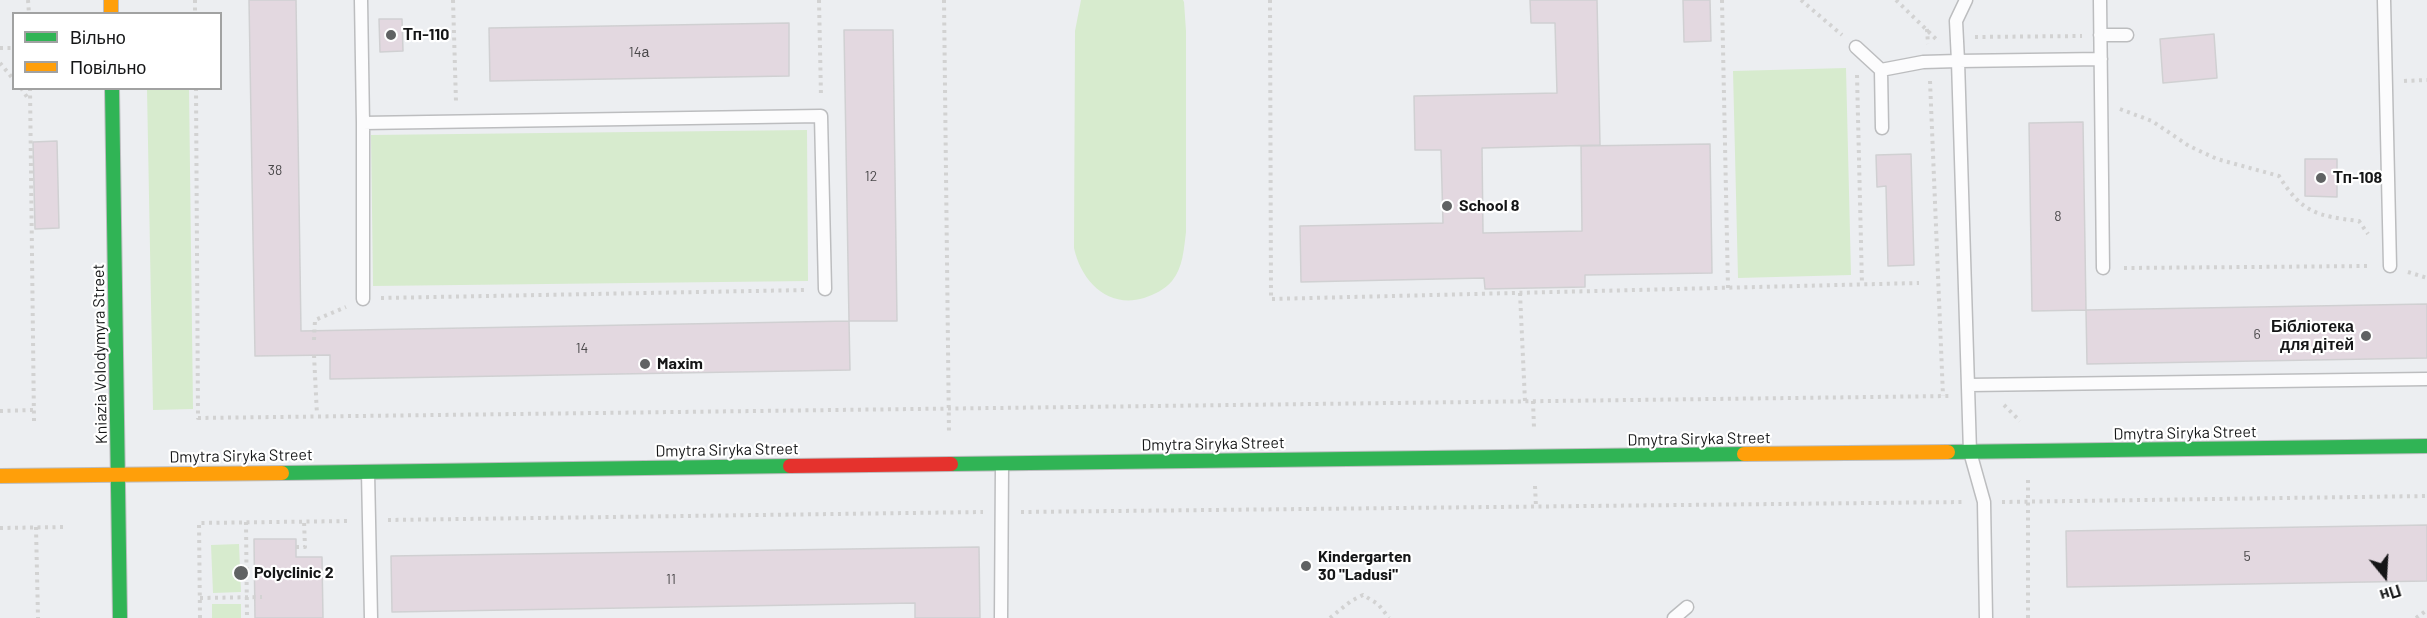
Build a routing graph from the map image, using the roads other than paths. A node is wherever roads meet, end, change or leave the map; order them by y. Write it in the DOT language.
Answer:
graph roads {
  1 [pos="361,0"];
  2 [pos="1966,0"];
  3 [pos="2100,0"];
  4 [pos="2384,0"];
  5 [pos="2100,35"];
  6 [pos="2127,35"];
  7 [pos="1856,47"];
  8 [pos="2101,59"];
  9 [pos="1958,61"];
  10 [pos="1881,70"];
  11 [pos="112,90"];
  12 [pos="363,123"];
  13 [pos="1882,128"];
  14 [pos="2390,266"];
  15 [pos="2103,268"];
  16 [pos="825,290"];
  17 [pos="363,299"];
  18 [pos="2427,379"];
  19 [pos="1968,390"];
  20 [pos="2427,446"];
  21 [pos="1970,452"];
  22 [pos="1002,463"];
  23 [pos="368,471"];
  24 [pos="118,474"];
  25 [pos="0,476"];
  26 [pos="1687,607"];
  27 [pos="120,618"];
  28 [pos="371,618"];
  29 [pos="1001,618"];
  30 [pos="1674,618"];
  31 [pos="1986,618"];
  1 -- 12 [label="lane"];
  2 -- 9 [label="lane"];
  3 -- 5 [label="lane"];
  4 -- 14 [label="lane"];
  5 -- 6 [label="lane"];
  5 -- 8 [label="lane"];
  7 -- 10 [label="lane"];
  8 -- 9 [label="lane"];
  8 -- 15 [label="lane"];
  9 -- 10 [label="lane"];
  9 -- 19 [label="lane"];
  10 -- 13 [label="lane"];
  11 -- 24 [label="street, Kniazia Volodymyra Street"];
  12 -- 16 [label="lane"];
  12 -- 17 [label="lane"];
  18 -- 19 [label="lane"];
  19 -- 21 [label="lane"];
  20 -- 21 [label="street, Dmytra Siryka Street"];
  21 -- 22 [label="street, Dmytra Siryka Street"];
  21 -- 31 [label="lane"];
  22 -- 23 [label="street, Dmytra Siryka Street"];
  22 -- 29 [label="lane"];
  23 -- 24 [label="street, Dmytra Siryka Street"];
  23 -- 28 [label="lane"];
  24 -- 25 [label="street, Dmytra Siryka Street"];
  24 -- 27 [label="street, Kniazia Volodymyra Street"];
  26 -- 30 [label="lane"];
}
